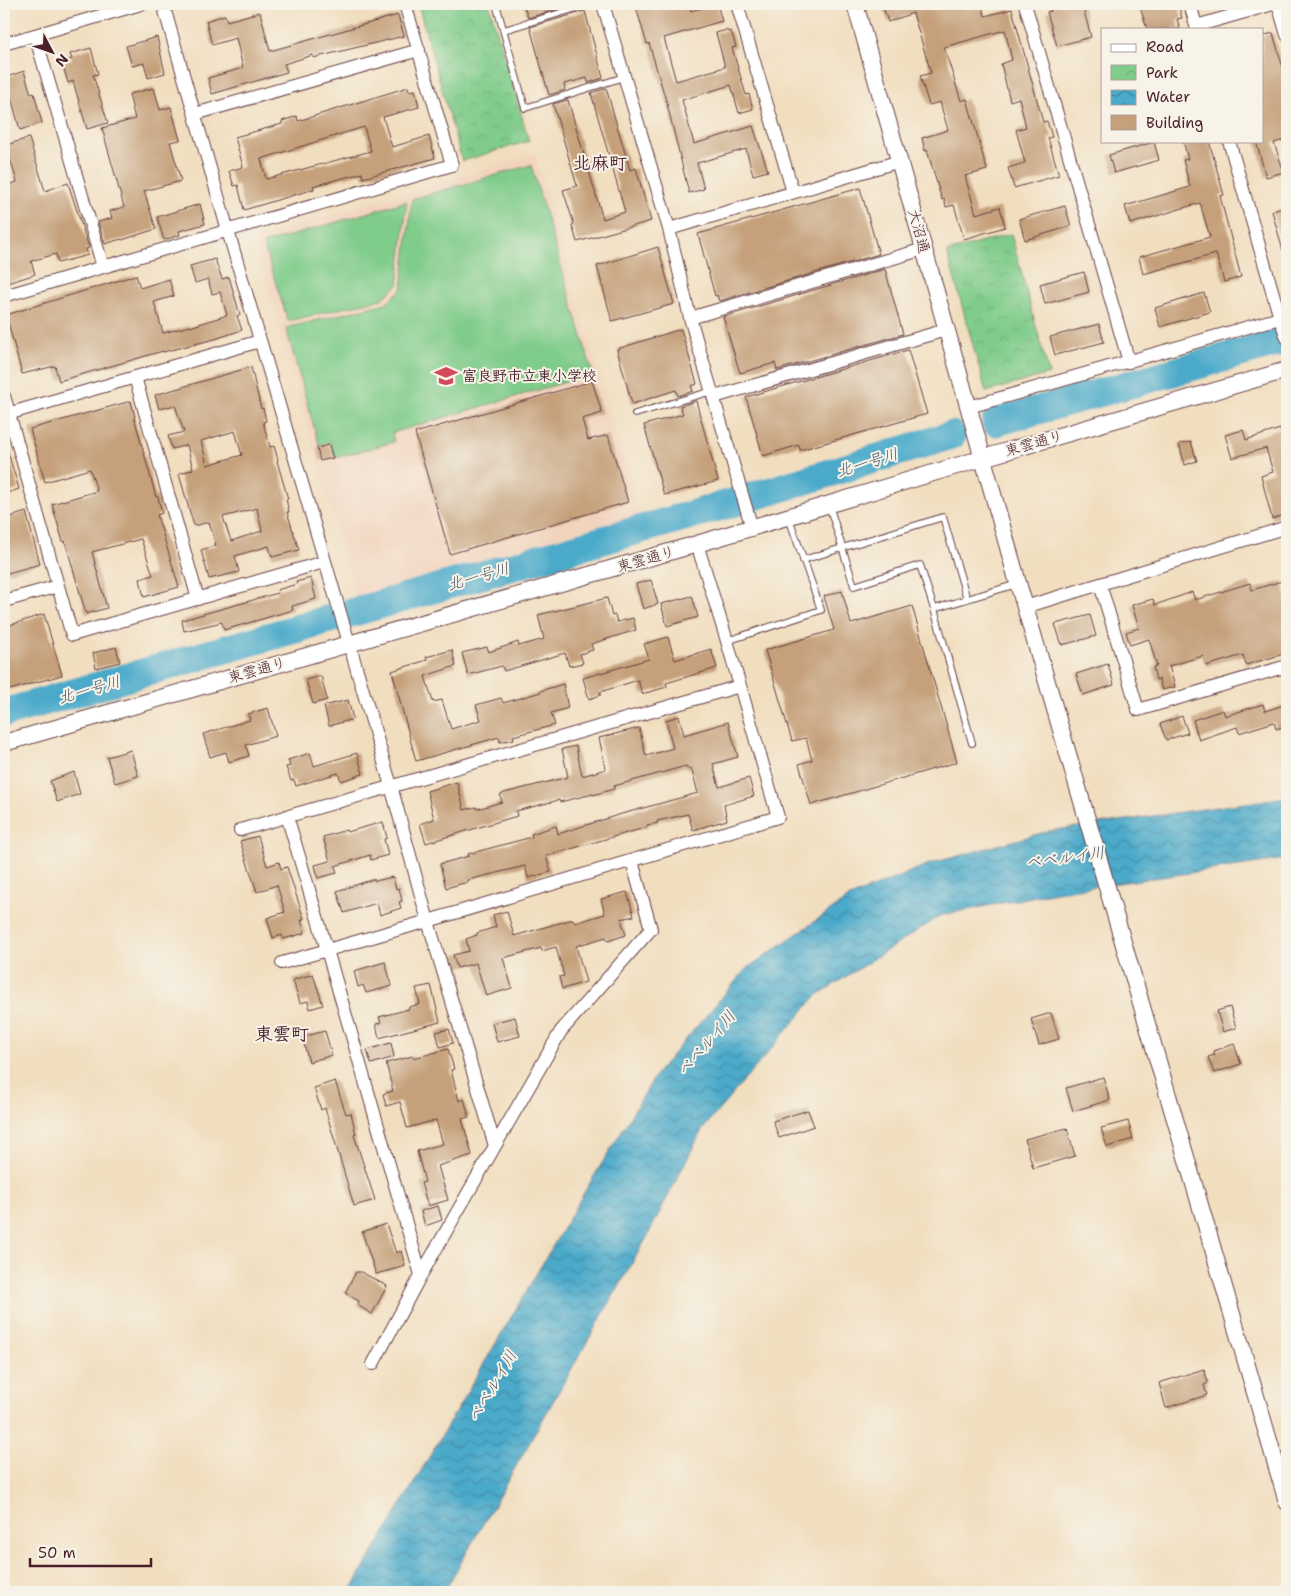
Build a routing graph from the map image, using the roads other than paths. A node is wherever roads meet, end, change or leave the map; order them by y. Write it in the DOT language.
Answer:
graph roads {
  1 [pos="141,4"];
  2 [pos="163,4"];
  3 [pos="405,4"];
  4 [pos="496,4"];
  5 [pos="590,4"];
  6 [pos="603,4"];
  7 [pos="737,4"];
  8 [pos="855,4"];
  9 [pos="1025,4"];
  10 [pos="1190,4"];
  11 [pos="1273,4"];
  12 [pos="1278,4"];
  13 [pos="1197,28"];
  14 [pos="504,30"];
  15 [pos="35,35"];
  16 [pos="1287,35"];
  17 [pos="4,44"];
  18 [pos="419,50"];
  19 [pos="624,77"];
  20 [pos="195,114"];
  21 [pos="1229,142"];
  22 [pos="900,161"];
  23 [pos="793,192"];
  24 [pos="669,229"];
  25 [pos="228,231"];
  26 [pos="924,249"];
  27 [pos="104,267"];
  28 [pos="4,296"];
  29 [pos="1283,317"];
  30 [pos="690,318"];
  31 [pos="946,330"];
  32 [pos="1286,334"];
  33 [pos="260,341"];
  34 [pos="1129,362"];
  35 [pos="1287,370"];
  36 [pos="135,377"];
  37 [pos="713,394"];
  38 [pos="4,396"];
  39 [pos="970,407"];
  40 [pos="6,414"];
  41 [pos="635,414"];
  42 [pos="983,458"];
  43 [pos="829,505"];
  44 [pos="789,517"];
  45 [pos="1287,527"];
  46 [pos="752,528"];
  47 [pos="697,544"];
  48 [pos="842,548"];
  49 [pos="803,560"];
  50 [pos="324,562"];
  51 [pos="1018,583"];
  52 [pos="1100,584"];
  53 [pos="58,586"];
  54 [pos="198,598"];
  55 [pos="967,599"];
  56 [pos="4,601"];
  57 [pos="1025,607"];
  58 [pos="934,609"];
  59 [pos="727,641"];
  60 [pos="348,644"];
  61 [pos="1287,666"];
  62 [pos="740,686"];
  63 [pos="4,743"];
  64 [pos="972,743"];
  65 [pos="391,786"];
  66 [pos="286,816"];
  67 [pos="240,830"];
  68 [pos="632,861"];
  69 [pos="428,921"];
  70 [pos="327,950"];
  71 [pos="282,963"];
  72 [pos="495,1146"];
  73 [pos="421,1275"];
  74 [pos="373,1364"];
  75 [pos="1287,1502"];
  1 -- 15 [label="street"];
  2 -- 20 [label="street"];
  3 -- 18 [label="street"];
  4 -- 14 [label="lane"];
  5 -- 14 [label="lane"];
  6 -- 19 [label="street"];
  7 -- 23 [label="street"];
  8 -- 22 [label="street, 大沼通"];
  9 -- 34 [label="street"];
  10 -- 13 [label="street"];
  11 -- 13 [label="street"];
  12 -- 16 [label="street"];
  14 -- 19 [label="lane"];
  15 -- 17 [label="street"];
  15 -- 27 [label="street"];
  18 -- 20 [label="street"];
  18 -- 25 [label="street"];
  19 -- 24 [label="street"];
  20 -- 25 [label="street"];
  21 -- 29 [label="street"];
  22 -- 23 [label="street"];
  22 -- 26 [label="street, 大沼通"];
  23 -- 24 [label="street"];
  24 -- 30 [label="street"];
  25 -- 27 [label="street"];
  25 -- 33 [label="street"];
  26 -- 30 [label="street"];
  26 -- 31 [label="street, 大沼通"];
  27 -- 28 [label="street"];
  29 -- 32 [label="street"];
  29 -- 34 [label="street"];
  30 -- 37 [label="street"];
  31 -- 37 [label="street"];
  31 -- 39 [label="street, 大沼通"];
  33 -- 36 [label="street"];
  33 -- 50 [label="street"];
  34 -- 39 [label="street"];
  35 -- 42 [label="street, 東雲通り"];
  36 -- 40 [label="street"];
  36 -- 54 [label="street"];
  37 -- 41 [label="lane"];
  37 -- 46 [label="street"];
  38 -- 40 [label="street"];
  39 -- 42 [label="street, 大沼通"];
  40 -- 53 [label="street"];
  42 -- 43 [label="street, 東雲通り"];
  42 -- 51 [label="street, 大沼通"];
  43 -- 44 [label="street, 東雲通り"];
  43 -- 48 [label="lane"];
  44 -- 46 [label="street, 東雲通り"];
  44 -- 49 [label="lane"];
  45 -- 52 [label="street"];
  46 -- 47 [label="street, 東雲通り"];
  47 -- 59 [label="street"];
  47 -- 60 [label="street, 東雲通り"];
  48 -- 49 [label="lane"];
  48 -- 55 [label="lane"];
  48 -- 58 [label="lane"];
  49 -- 59 [label="lane"];
  50 -- 54 [label="street"];
  50 -- 60 [label="street"];
  51 -- 55 [label="lane"];
  51 -- 57 [label="street, 大沼通"];
  52 -- 57 [label="street"];
  52 -- 61 [label="street"];
  53 -- 54 [label="street"];
  53 -- 56 [label="street"];
  55 -- 58 [label="lane"];
  57 -- 75 [label="street, 大沼通"];
  58 -- 64 [label="lane"];
  59 -- 62 [label="street"];
  60 -- 63 [label="street, 東雲通り"];
  60 -- 65 [label="street"];
  62 -- 65 [label="street"];
  62 -- 68 [label="street"];
  65 -- 66 [label="street"];
  65 -- 69 [label="street"];
  66 -- 67 [label="street"];
  66 -- 70 [label="street"];
  68 -- 69 [label="street"];
  68 -- 72 [label="street"];
  69 -- 70 [label="street"];
  69 -- 72 [label="street"];
  70 -- 71 [label="street"];
  70 -- 73 [label="street"];
  72 -- 73 [label="street"];
  73 -- 74 [label="street"];
}
